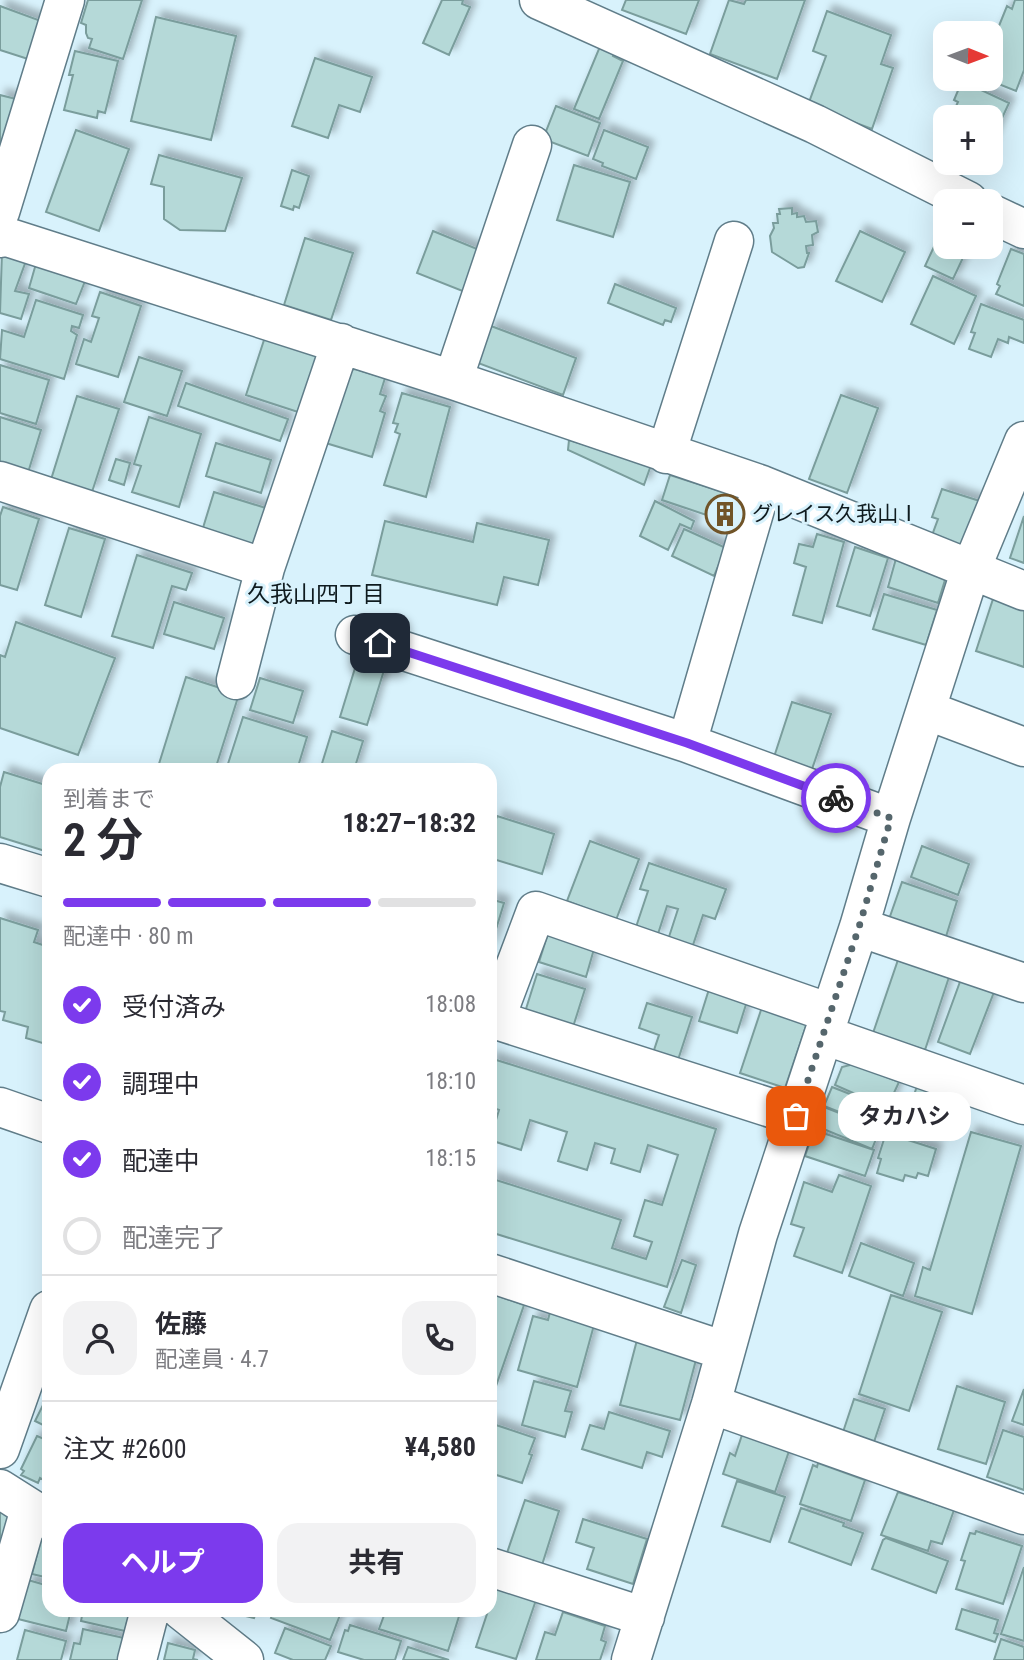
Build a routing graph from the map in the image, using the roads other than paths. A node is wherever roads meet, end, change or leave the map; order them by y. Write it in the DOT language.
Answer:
graph roads {
  1 [pos="65,0"];
  2 [pos="539,0"];
  3 [pos="532,145"];
  4 [pos="944,189"];
  5 [pos="0,212"];
  6 [pos="1003,219"];
  7 [pos="1024,229"];
  8 [pos="0,238"];
  9 [pos="734,241"];
  10 [pos="341,344"];
  11 [pos="453,380"];
  12 [pos="1024,441"];
  13 [pos="666,454"];
  14 [pos="0,481"];
  15 [pos="762,485"];
  16 [pos="265,568"];
  17 [pos="971,569"];
  18 [pos="1024,591"];
  19 [pos="355,635"];
  20 [pos="236,680"];
  21 [pos="926,710"];
  22 [pos="687,743"];
  23 [pos="1024,747"];
  24 [pos="891,818"];
  25 [pos="0,863"];
  26 [pos="42,876"];
  27 [pos="859,927"];
  28 [pos="1024,983"];
  29 [pos="497,1009"];
  30 [pos="497,1020"];
  31 [pos="827,1024"];
  32 [pos="1021,1096"];
  33 [pos="0,1107"];
  34 [pos="796,1116"];
  35 [pos="42,1122"];
  36 [pos="497,1275"];
  37 [pos="725,1351"];
  38 [pos="40,1372"];
  39 [pos="711,1404"];
  40 [pos="0,1449"];
  41 [pos="26,1506"];
  42 [pos="1024,1515"];
  43 [pos="497,1569"];
  44 [pos="0,1613"];
  45 [pos="148,1617"];
  46 [pos="190,1617"];
  47 [pos="645,1617"];
  48 [pos="137,1660"];
  49 [pos="244,1660"];
  50 [pos="631,1660"];
  1 -- 5 [label="street"];
  2 -- 4 [label="street"];
  3 -- 11 [label="street"];
  6 -- 7 [label="street"];
  8 -- 10 [label="street"];
  9 -- 13 [label="street"];
  10 -- 11 [label="street"];
  10 -- 16 [label="street"];
  11 -- 13 [label="street"];
  12 -- 17 [label="street"];
  13 -- 15 [label="street"];
  14 -- 16 [label="street"];
  15 -- 17 [label="street"];
  15 -- 22 [label="street"];
  16 -- 20 [label="street"];
  17 -- 18 [label="street"];
  17 -- 21 [label="street"];
  19 -- 22 [label="street"];
  21 -- 23 [label="street"];
  21 -- 24 [label="street"];
  22 -- 24 [label="street"];
  24 -- 27 [label="street"];
  25 -- 26 [label="street"];
  27 -- 28 [label="street"];
  27 -- 31 [label="street"];
  29 -- 31 [label="street"];
  30 -- 34 [label="street"];
  31 -- 32 [label="street"];
  31 -- 34 [label="street"];
  33 -- 35 [label="street"];
  34 -- 37 [label="street"];
  36 -- 37 [label="street"];
  37 -- 39 [label="street"];
  38 -- 40 [label="street"];
  39 -- 42 [label="street"];
  39 -- 47 [label="street"];
  41 -- 44 [label="street"];
  43 -- 47 [label="street"];
  45 -- 48 [label="street"];
  46 -- 49 [label="street"];
  47 -- 50 [label="street"];
}
